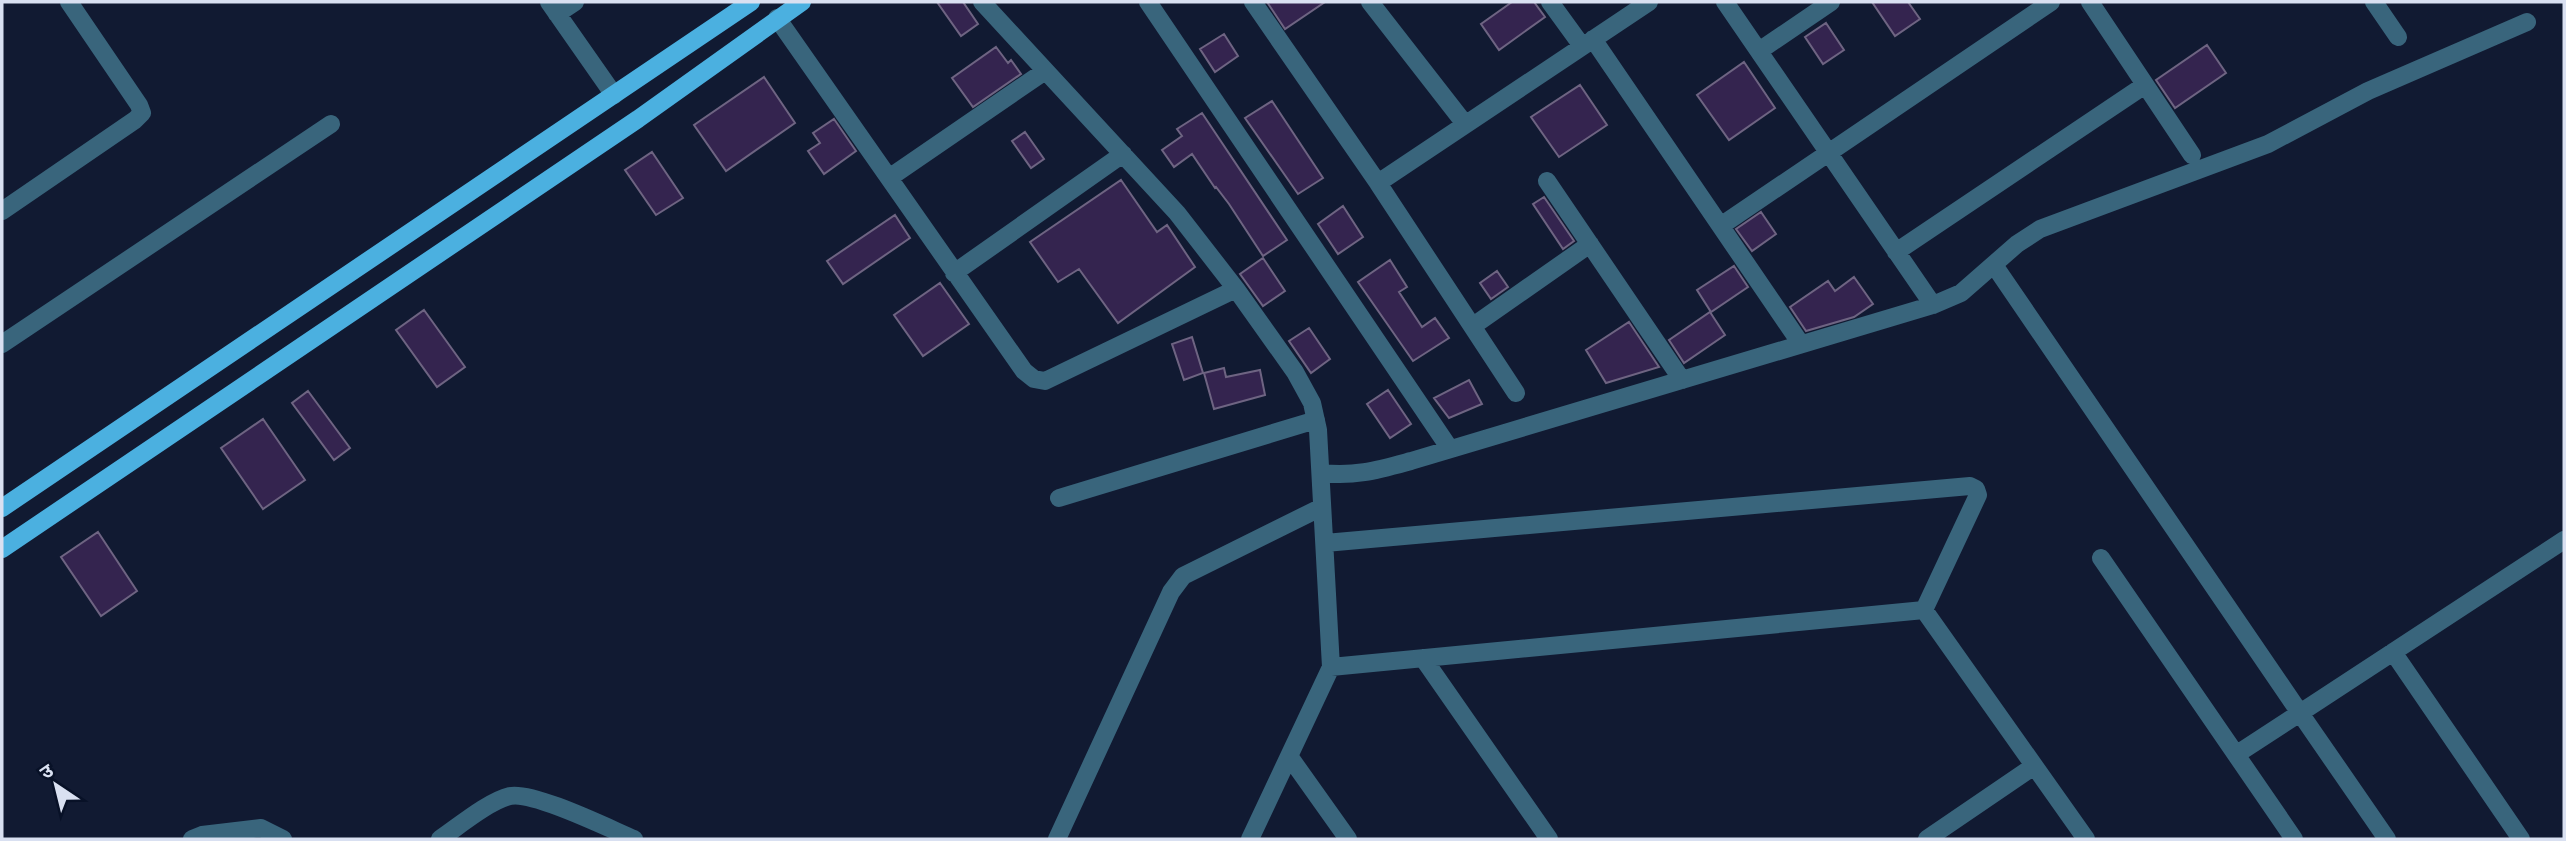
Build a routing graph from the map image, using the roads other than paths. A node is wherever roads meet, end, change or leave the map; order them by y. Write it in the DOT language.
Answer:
graph roads {
  1 [pos="69,2"];
  2 [pos="575,2"];
  3 [pos="802,2"];
  4 [pos="982,2"];
  5 [pos="1148,2"];
  6 [pos="1253,2"];
  7 [pos="1370,2"];
  8 [pos="1550,2"];
  9 [pos="1648,2"];
  10 [pos="1725,2"];
  11 [pos="1830,2"];
  12 [pos="2051,2"];
  13 [pos="2090,2"];
  14 [pos="2374,2"];
  15 [pos="740,5"];
  16 [pos="553,8"];
  17 [pos="777,18"];
  18 [pos="2527,22"];
  19 [pos="2398,37"];
  20 [pos="1587,43"];
  21 [pos="1759,51"];
  22 [pos="1045,71"];
  23 [pos="2145,85"];
  24 [pos="614,95"];
  25 [pos="331,124"];
  26 [pos="1465,124"];
  27 [pos="1829,153"];
  28 [pos="1123,154"];
  29 [pos="2192,155"];
  30 [pos="889,178"];
  31 [pos="1547,181"];
  32 [pos="1378,183"];
  33 [pos="2,211"];
  34 [pos="1722,225"];
  35 [pos="1590,244"];
  36 [pos="1896,252"];
  37 [pos="1994,265"];
  38 [pos="954,272"];
  39 [pos="1236,289"];
  40 [pos="1933,305"];
  41 [pos="1473,326"];
  42 [pos="2,344"];
  43 [pos="1801,344"];
  44 [pos="1682,380"];
  45 [pos="1516,393"];
  46 [pos="1316,420"];
  47 [pos="1450,449"];
  48 [pos="1321,473"];
  49 [pos="1059,498"];
  50 [pos="1322,507"];
  51 [pos="2,508"];
  52 [pos="2564,540"];
  53 [pos="1325,544"];
  54 [pos="2,550"];
  55 [pos="2101,558"];
  56 [pos="1924,610"];
  57 [pos="2393,652"];
  58 [pos="1423,658"];
  59 [pos="1331,667"];
  60 [pos="2300,713"];
  61 [pos="2236,754"];
  62 [pos="1289,756"];
  63 [pos="2034,766"];
  64 [pos="1950,833"];
  65 [pos="192,839"];
  66 [pos="283,839"];
  67 [pos="440,839"];
  68 [pos="634,839"];
  69 [pos="1057,839"];
  70 [pos="1250,839"];
  71 [pos="1348,839"];
  72 [pos="1549,839"];
  73 [pos="1927,839"];
  74 [pos="2086,839"];
  75 [pos="2294,839"];
  76 [pos="2387,839"];
  77 [pos="2522,839"];
  1 -- 33 [label="street"];
  2 -- 16 [label="street"];
  3 -- 17 [label="main road"];
  4 -- 22 [label="street"];
  5 -- 47 [label="street"];
  6 -- 32 [label="street"];
  7 -- 26 [label="street"];
  8 -- 20 [label="street"];
  9 -- 20 [label="street"];
  10 -- 21 [label="street"];
  11 -- 21 [label="street"];
  12 -- 27 [label="street"];
  13 -- 23 [label="street"];
  14 -- 19 [label="street"];
  15 -- 24 [label="main road"];
  16 -- 24 [label="street"];
  17 -- 30 [label="street"];
  17 -- 54 [label="main road"];
  18 -- 37 [label="street"];
  20 -- 26 [label="street"];
  20 -- 34 [label="street"];
  21 -- 27 [label="street"];
  22 -- 28 [label="street"];
  22 -- 30 [label="street"];
  23 -- 29 [label="street"];
  23 -- 36 [label="street"];
  24 -- 51 [label="main road"];
  25 -- 42 [label="street"];
  26 -- 32 [label="street"];
  27 -- 34 [label="street"];
  27 -- 36 [label="street"];
  28 -- 38 [label="street"];
  28 -- 39 [label="street"];
  30 -- 38 [label="street"];
  31 -- 35 [label="street"];
  32 -- 41 [label="street"];
  34 -- 43 [label="street"];
  35 -- 41 [label="street"];
  35 -- 44 [label="street"];
  36 -- 40 [label="street"];
  37 -- 40 [label="street"];
  37 -- 60 [label="street"];
  38 -- 39 [label="street"];
  39 -- 46 [label="street"];
  40 -- 43 [label="street"];
  41 -- 45 [label="street"];
  43 -- 44 [label="street"];
  44 -- 47 [label="street"];
  46 -- 48 [label="street"];
  46 -- 49 [label="street"];
  47 -- 48 [label="street"];
  48 -- 50 [label="street"];
  50 -- 53 [label="street"];
  50 -- 69 [label="street"];
  52 -- 57 [label="street"];
  53 -- 56 [label="street"];
  53 -- 59 [label="street"];
  55 -- 61 [label="street"];
  56 -- 58 [label="street"];
  56 -- 63 [label="street"];
  57 -- 60 [label="street"];
  57 -- 77 [label="street"];
  58 -- 59 [label="street"];
  58 -- 72 [label="street"];
  59 -- 62 [label="street"];
  60 -- 61 [label="street"];
  60 -- 76 [label="street"];
  61 -- 75 [label="street"];
  62 -- 70 [label="street"];
  62 -- 71 [label="street"];
  63 -- 64 [label="street"];
  63 -- 74 [label="street"];
  64 -- 73 [label="street"];
  65 -- 66 [label="street"];
  67 -- 68 [label="street"];
}
